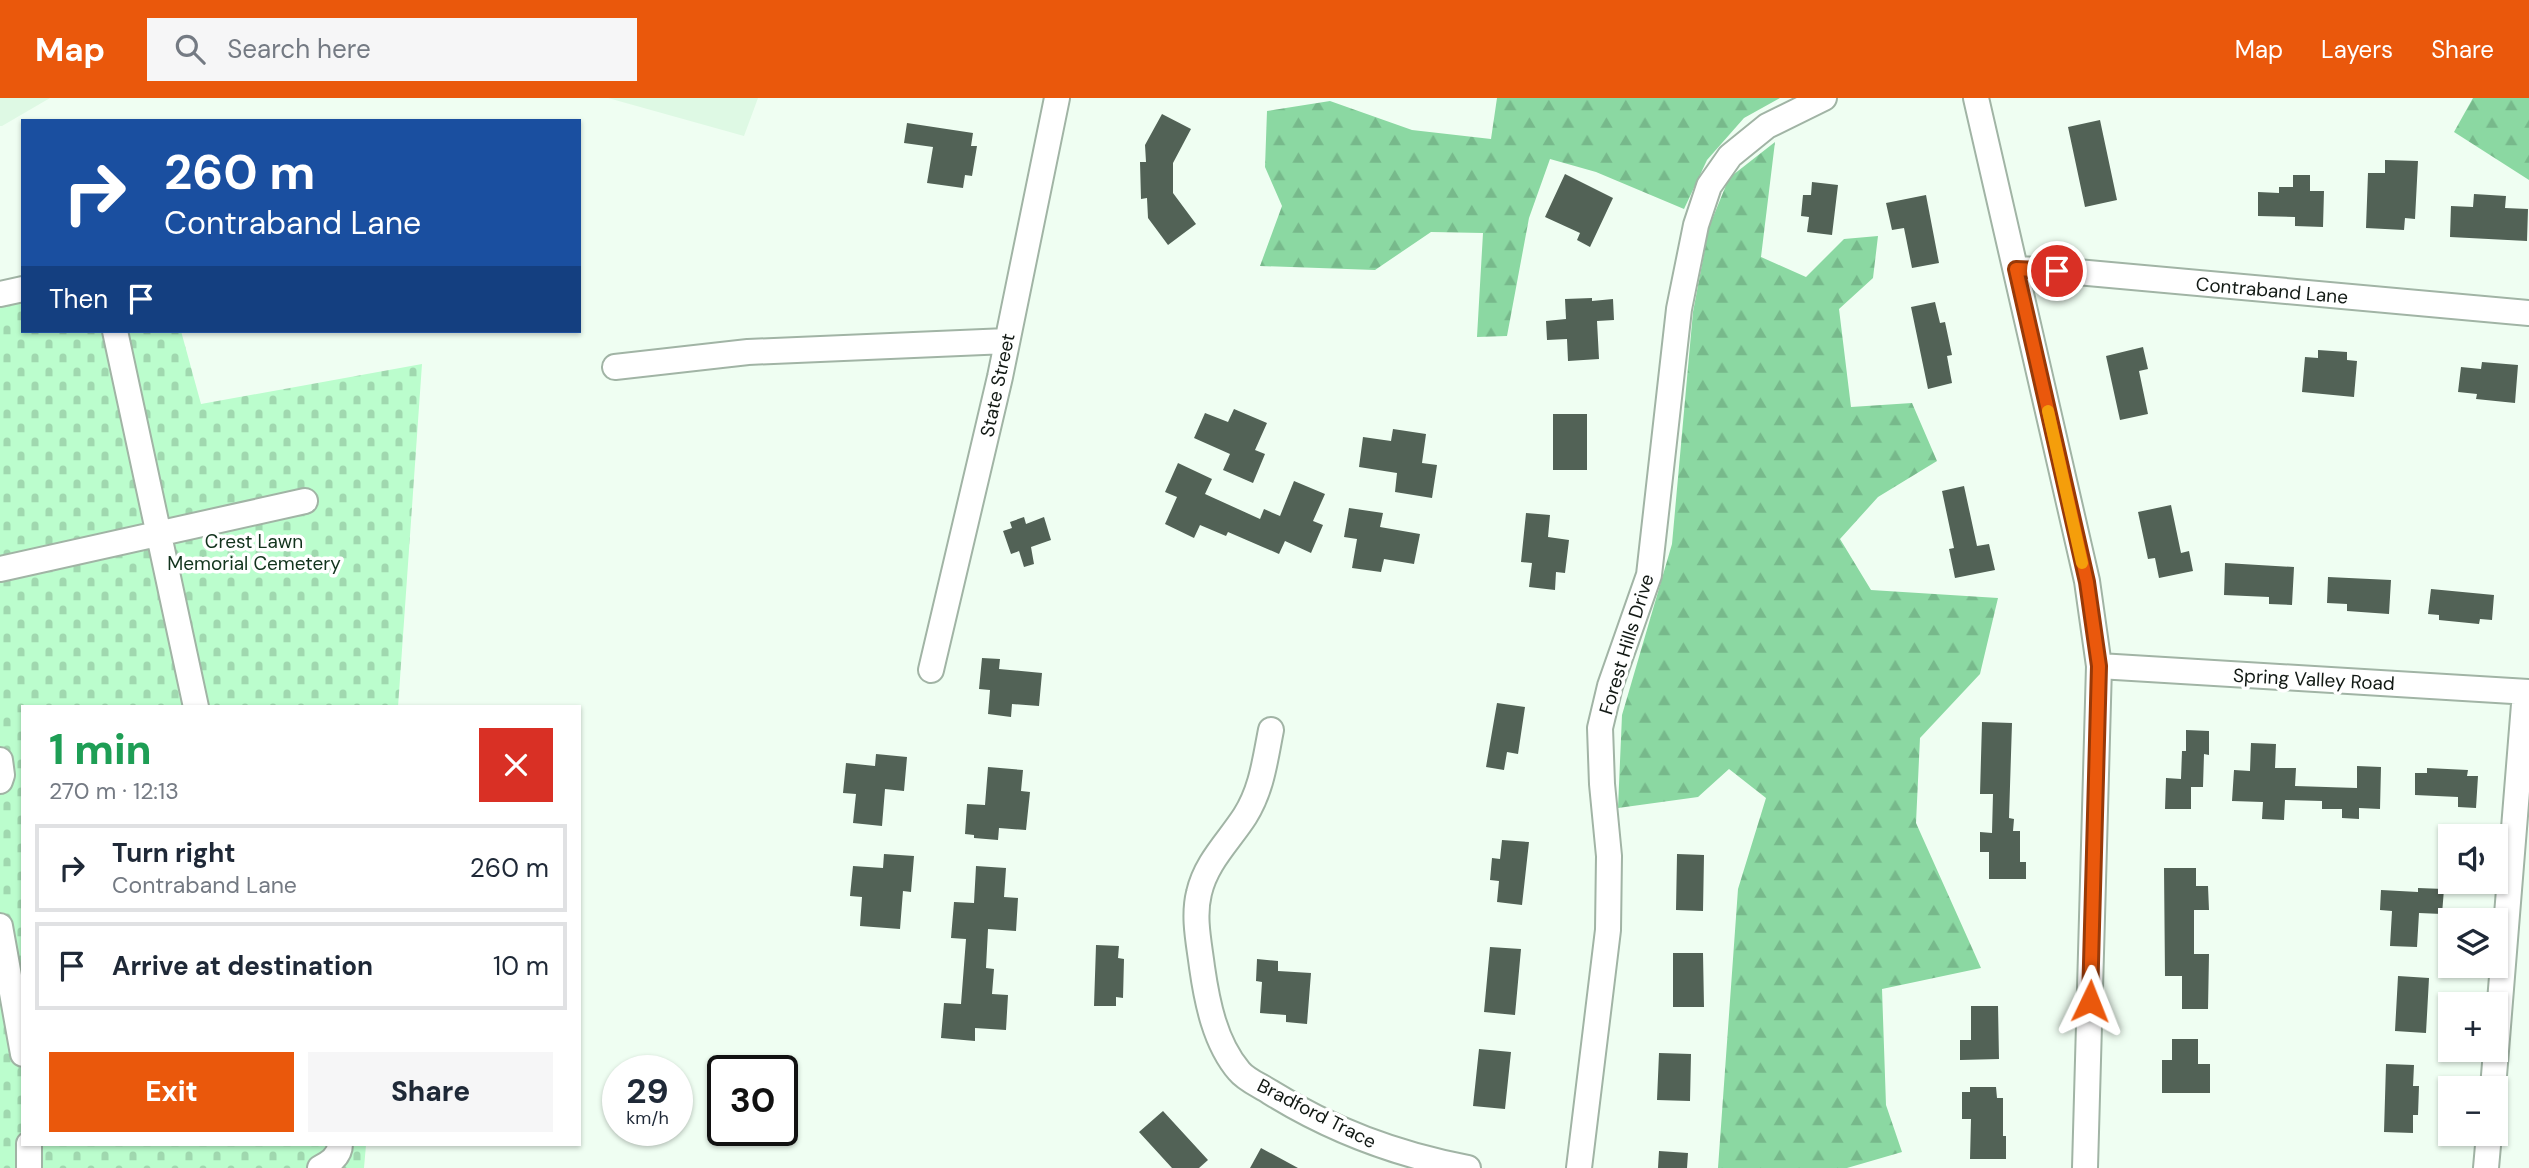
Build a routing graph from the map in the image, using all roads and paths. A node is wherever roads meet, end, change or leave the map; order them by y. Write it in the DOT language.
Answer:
graph roads {
  1 [pos="1056,98"];
  2 [pos="1824,98"];
  3 [pos="1976,98"];
  4 [pos="2016,269"];
  5 [pos="21,289"];
  6 [pos="0,294"];
  7 [pos="2529,313"];
  8 [pos="115,333"];
  9 [pos="1007,341"];
  10 [pos="615,367"];
  11 [pos="305,501"];
  12 [pos="157,532"];
  13 [pos="0,569"];
  14 [pos="2099,666"];
  15 [pos="931,670"];
  16 [pos="2527,692"];
  17 [pos="196,705"];
  18 [pos="1271,730"];
  19 [pos="0,926"];
  20 [pos="9,953"];
  21 [pos="21,1040"];
  22 [pos="2494,1076"];
  23 [pos="29,1146"];
  24 [pos="340,1146"];
  25 [pos="2488,1146"];
  26 [pos="29,1168"];
  27 [pos="320,1168"];
  28 [pos="1468,1168"];
  29 [pos="1579,1168"];
  30 [pos="2085,1168"];
  31 [pos="2486,1168"];
  1 -- 9 [label="street, State Street"];
  2 -- 29 [label="street, Forest Hills Drive"];
  3 -- 4 [label="street"];
  4 -- 7 [label="street, Contraband Lane"];
  4 -- 14 [label="street"];
  5 -- 6 [label="street"];
  8 -- 12 [label="street"];
  9 -- 10 [label="street"];
  9 -- 15 [label="street, State Street"];
  11 -- 12 [label="street"];
  12 -- 13 [label="street"];
  12 -- 17 [label="street"];
  14 -- 16 [label="street, Spring Valley Road"];
  14 -- 30 [label="street"];
  16 -- 22 [label="street"];
  18 -- 28 [label="street, Bradford Trace"];
  19 -- 20 [label="street"];
  20 -- 21 [label="street"];
  23 -- 26 [label="street"];
  24 -- 27 [label="street"];
  25 -- 31 [label="street"];
}
